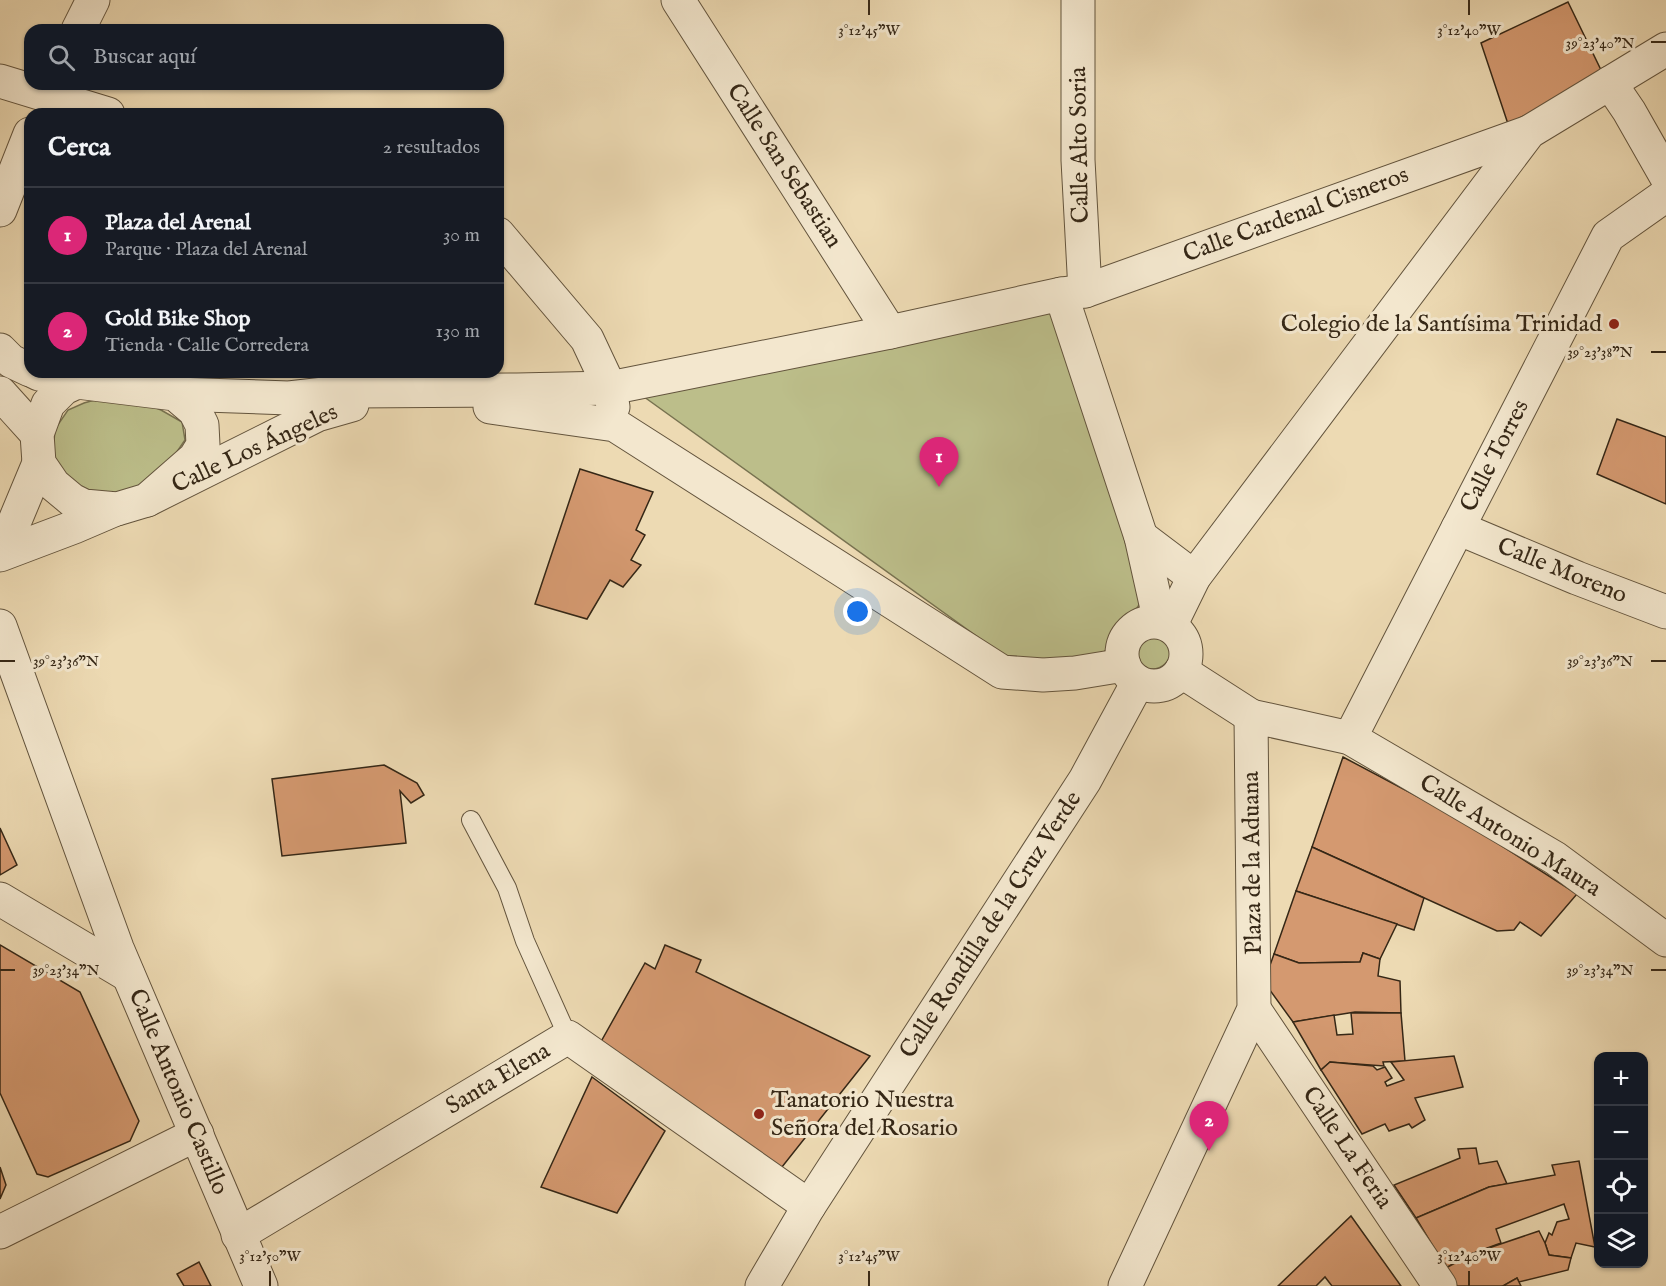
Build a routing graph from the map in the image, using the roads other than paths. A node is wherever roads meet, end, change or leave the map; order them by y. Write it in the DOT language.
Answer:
graph roads {
  1 [pos="93,0"];
  2 [pos="678,0"];
  3 [pos="1078,0"];
  4 [pos="81,24"];
  5 [pos="1666,49"];
  6 [pos="0,81"];
  7 [pos="1610,83"];
  8 [pos="45,98"];
  9 [pos="84,108"];
  10 [pos="1529,132"];
  11 [pos="24,149"];
  12 [pos="1666,176"];
  13 [pos="1666,195"];
  14 [pos="0,210"];
  15 [pos="504,241"];
  16 [pos="1073,292"];
  17 [pos="890,332"];
  18 [pos="0,350"];
  19 [pos="24,367"];
  20 [pos="63,378"];
  21 [pos="77,381"];
  22 [pos="610,388"];
  23 [pos="0,393"];
  24 [pos="175,394"];
  25 [pos="615,425"];
  26 [pos="38,449"];
  27 [pos="132,504"];
  28 [pos="1458,528"];
  29 [pos="1141,537"];
  30 [pos="0,539"];
  31 [pos="0,555"];
  32 [pos="1194,577"];
  33 [pos="1666,612"];
  34 [pos="1165,624"];
  35 [pos="0,626"];
  36 [pos="1181,671"];
  37 [pos="1131,673"];
  38 [pos="1251,716"];
  39 [pos="1350,738"];
  40 [pos="471,820"];
  41 [pos="0,899"];
  42 [pos="1666,940"];
  43 [pos="128,975"];
  44 [pos="1254,1009"];
  45 [pos="568,1037"];
  46 [pos="197,1134"];
  47 [pos="809,1206"];
  48 [pos="0,1232"];
  49 [pos="238,1236"];
  50 [pos="261,1286"];
  51 [pos="762,1286"];
  52 [pos="1125,1286"];
  53 [pos="1440,1286"];
  1 -- 4 [label="street"];
  2 -- 17 [label="street, Calle San Sebastian"];
  3 -- 16 [label="street, Calle Alto Soria"];
  5 -- 7 [label="street"];
  6 -- 8 [label="street"];
  7 -- 10 [label="street"];
  7 -- 12 [label="street"];
  8 -- 9 [label="street"];
  10 -- 16 [label="street, Calle Cardenal Cisneros"];
  10 -- 32 [label="street"];
  11 -- 14 [label="street"];
  13 -- 28 [label="street, Calle Torres"];
  15 -- 22 [label="street"];
  16 -- 17 [label="street, Calle Cardenal Cisneros"];
  16 -- 29 [label="street, Calle Alto Soria"];
  17 -- 22 [label="street, Calle Los Ángeles"];
  18 -- 19 [label="street"];
  20 -- 21 [label="street"];
  21 -- 24 [label="street"];
  21 -- 26 [label="street"];
  22 -- 24 [label="street, Calle Los Ángeles"];
  22 -- 25 [label="street"];
  23 -- 26 [label="street"];
  24 -- 27 [label="street"];
  25 -- 27 [label="street, Calle Los Ángeles"];
  25 -- 37 [label="street"];
  26 -- 27 [label="street"];
  26 -- 30 [label="street"];
  27 -- 31 [label="street, Calle Los Ángeles"];
  28 -- 33 [label="street, Calle Moreno"];
  28 -- 39 [label="street, Calle Torres"];
  29 -- 32 [label="street"];
  29 -- 34 [label="street, Calle Alto Soria"];
  32 -- 34 [label="street"];
  34 -- 36 [label="street"];
  34 -- 37 [label="street"];
  35 -- 43 [label="street, Calle Antonio Castillo"];
  36 -- 37 [label="street"];
  36 -- 38 [label="street"];
  37 -- 47 [label="street, Calle Rondilla de la Cruz Verde"];
  38 -- 39 [label="street"];
  38 -- 44 [label="street, Plaza de la Aduana"];
  39 -- 42 [label="street, Calle Antonio Maura"];
  40 -- 45 [label="lane"];
  41 -- 43 [label="street"];
  43 -- 46 [label="street, Calle Antonio Castillo"];
  44 -- 52 [label="street"];
  44 -- 53 [label="street, Calle La Feria"];
  45 -- 47 [label="street, Santa Elena"];
  45 -- 49 [label="street, Santa Elena"];
  46 -- 48 [label="street"];
  46 -- 49 [label="street, Calle Antonio Castillo"];
  47 -- 51 [label="street, Calle Rondilla de la Cruz Verde"];
  49 -- 50 [label="street, Calle Antonio Castillo"];
}
